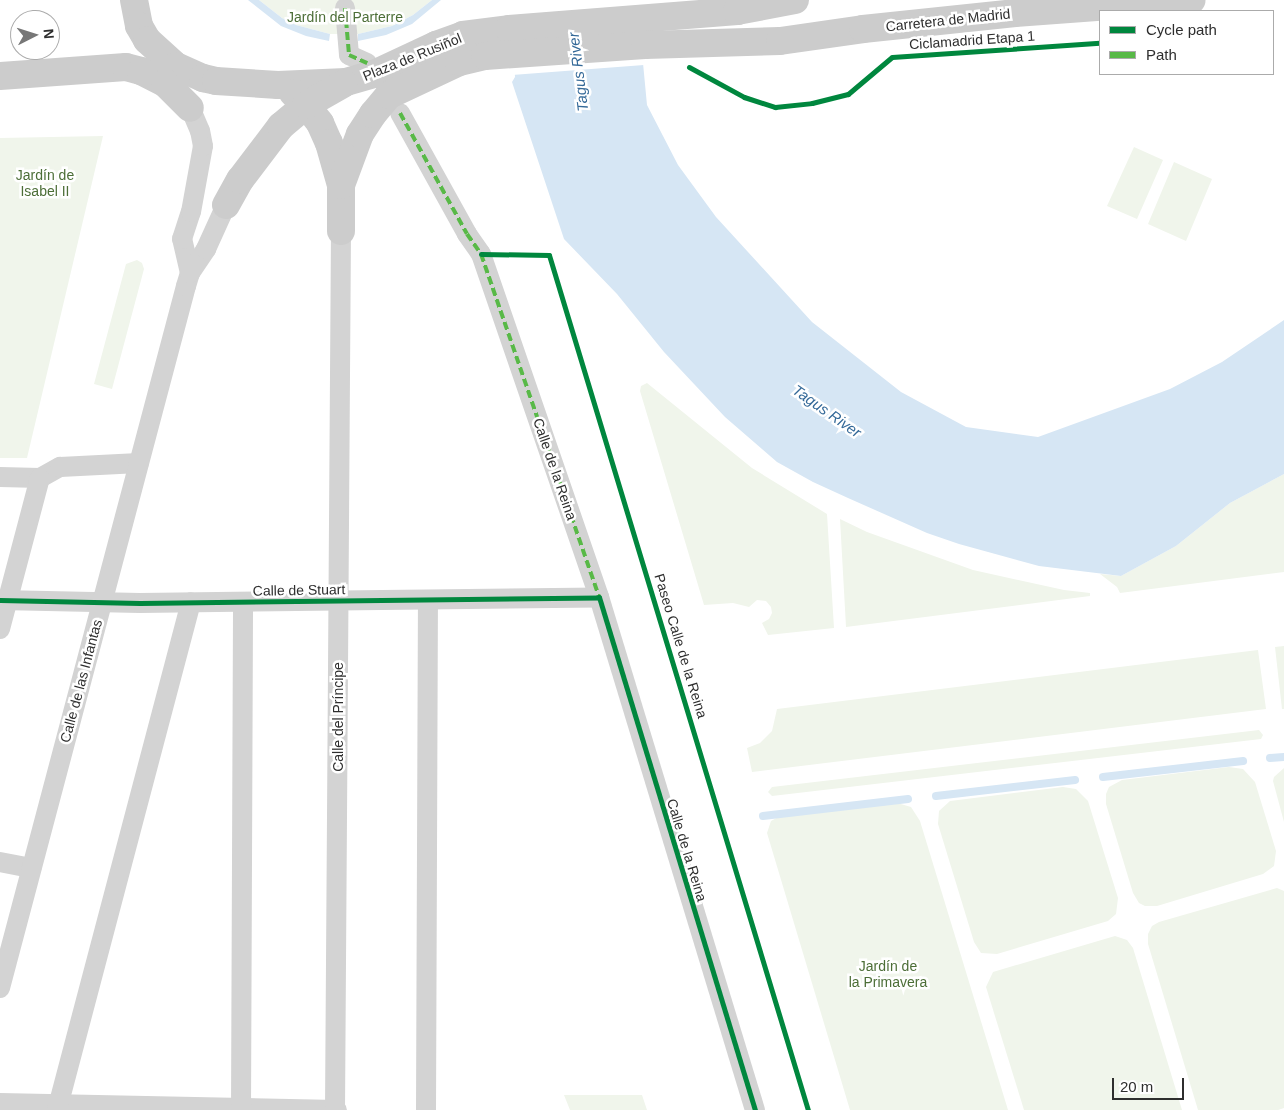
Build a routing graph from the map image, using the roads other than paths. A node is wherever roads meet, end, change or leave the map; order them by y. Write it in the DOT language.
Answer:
graph roads {
  1 [pos="134,0"];
  2 [pos="795,0"];
  3 [pos="1192,0"];
  4 [pos="1013,7"];
  5 [pos="345,8"];
  6 [pos="139,26"];
  7 [pos="644,33"];
  8 [pos="510,42"];
  9 [pos="126,66"];
  10 [pos="159,67"];
  11 [pos="370,69"];
  12 [pos="0,76"];
  13 [pos="346,82"];
  14 [pos="278,85"];
  15 [pos="306,105"];
  16 [pos="190,108"];
  17 [pos="400,113"];
  18 [pos="341,184"];
  19 [pos="226,205"];
  20 [pos="341,231"];
  21 [pos="188,279"];
  22 [pos="342,324"];
  23 [pos="139,463"];
  24 [pos="0,477"];
  25 [pos="40,478"];
  26 [pos="599,597"];
  27 [pos="4,600"];
  28 [pos="338,600"];
  29 [pos="428,600"];
  30 [pos="102,602"];
  31 [pos="191,602"];
  32 [pos="243,602"];
  33 [pos="0,629"];
  34 [pos="0,862"];
  35 [pos="31,868"];
  36 [pos="0,988"];
  37 [pos="0,1103"];
  38 [pos="58,1108"];
  39 [pos="241,1109"];
  40 [pos="336,1110"];
  41 [pos="426,1110"];
  42 [pos="755,1110"];
  1 -- 6 [label="main road"];
  2 -- 7 [label="main road"];
  3 -- 4 [label="main road, Carretera de Madrid"];
  4 -- 7 [label="main road, Carretera de Madrid"];
  5 -- 11 [label="street"];
  6 -- 9 [label="main road"];
  6 -- 10 [label="main road"];
  7 -- 8 [label="main road"];
  8 -- 11 [label="main road, Plaza de Rusiñol"];
  8 -- 18 [label="main road, Plaza de Rusiñol"];
  9 -- 10 [label="main road"];
  9 -- 12 [label="main road"];
  10 -- 14 [label="main road, Plaza de Rusiñol"];
  10 -- 16 [label="main road"];
  11 -- 13 [label="main road, Plaza de Rusiñol"];
  13 -- 14 [label="main road, Plaza de Rusiñol"];
  13 -- 15 [label="main road, Plaza de Rusiñol"];
  14 -- 15 [label="main road, Plaza de Rusiñol"];
  15 -- 18 [label="main road, Plaza de Rusiñol"];
  15 -- 19 [label="main road, Plaza de Rusiñol"];
  16 -- 21 [label="street"];
  17 -- 26 [label="street, Calle de la Reina"];
  18 -- 20 [label="main road, Plaza de Rusiñol"];
  19 -- 21 [label="street, Plaza de Rusiñol"];
  20 -- 22 [label="street, Plaza de Rusiñol"];
  21 -- 23 [label="street, Calle de las Infantas"];
  22 -- 28 [label="street, Calle del Príncipe"];
  23 -- 25 [label="street"];
  23 -- 30 [label="street, Calle de las Infantas"];
  24 -- 25 [label="street"];
  25 -- 27 [label="street"];
  26 -- 29 [label="street, Calle de Stuart"];
  26 -- 42 [label="street, Calle de la Reina"];
  27 -- 30 [label="street, Calle de Stuart"];
  27 -- 33 [label="street"];
  28 -- 29 [label="street, Calle de Stuart"];
  28 -- 32 [label="street, Calle de Stuart"];
  28 -- 40 [label="street, Calle del Príncipe"];
  29 -- 41 [label="street"];
  30 -- 31 [label="street, Calle de Stuart"];
  30 -- 35 [label="street, Calle de las Infantas"];
  31 -- 32 [label="street, Calle de Stuart"];
  31 -- 38 [label="street"];
  32 -- 39 [label="street"];
  34 -- 35 [label="street"];
  35 -- 36 [label="street, Calle de las Infantas"];
  37 -- 38 [label="street"];
  38 -- 39 [label="street"];
  39 -- 40 [label="street"];
}
